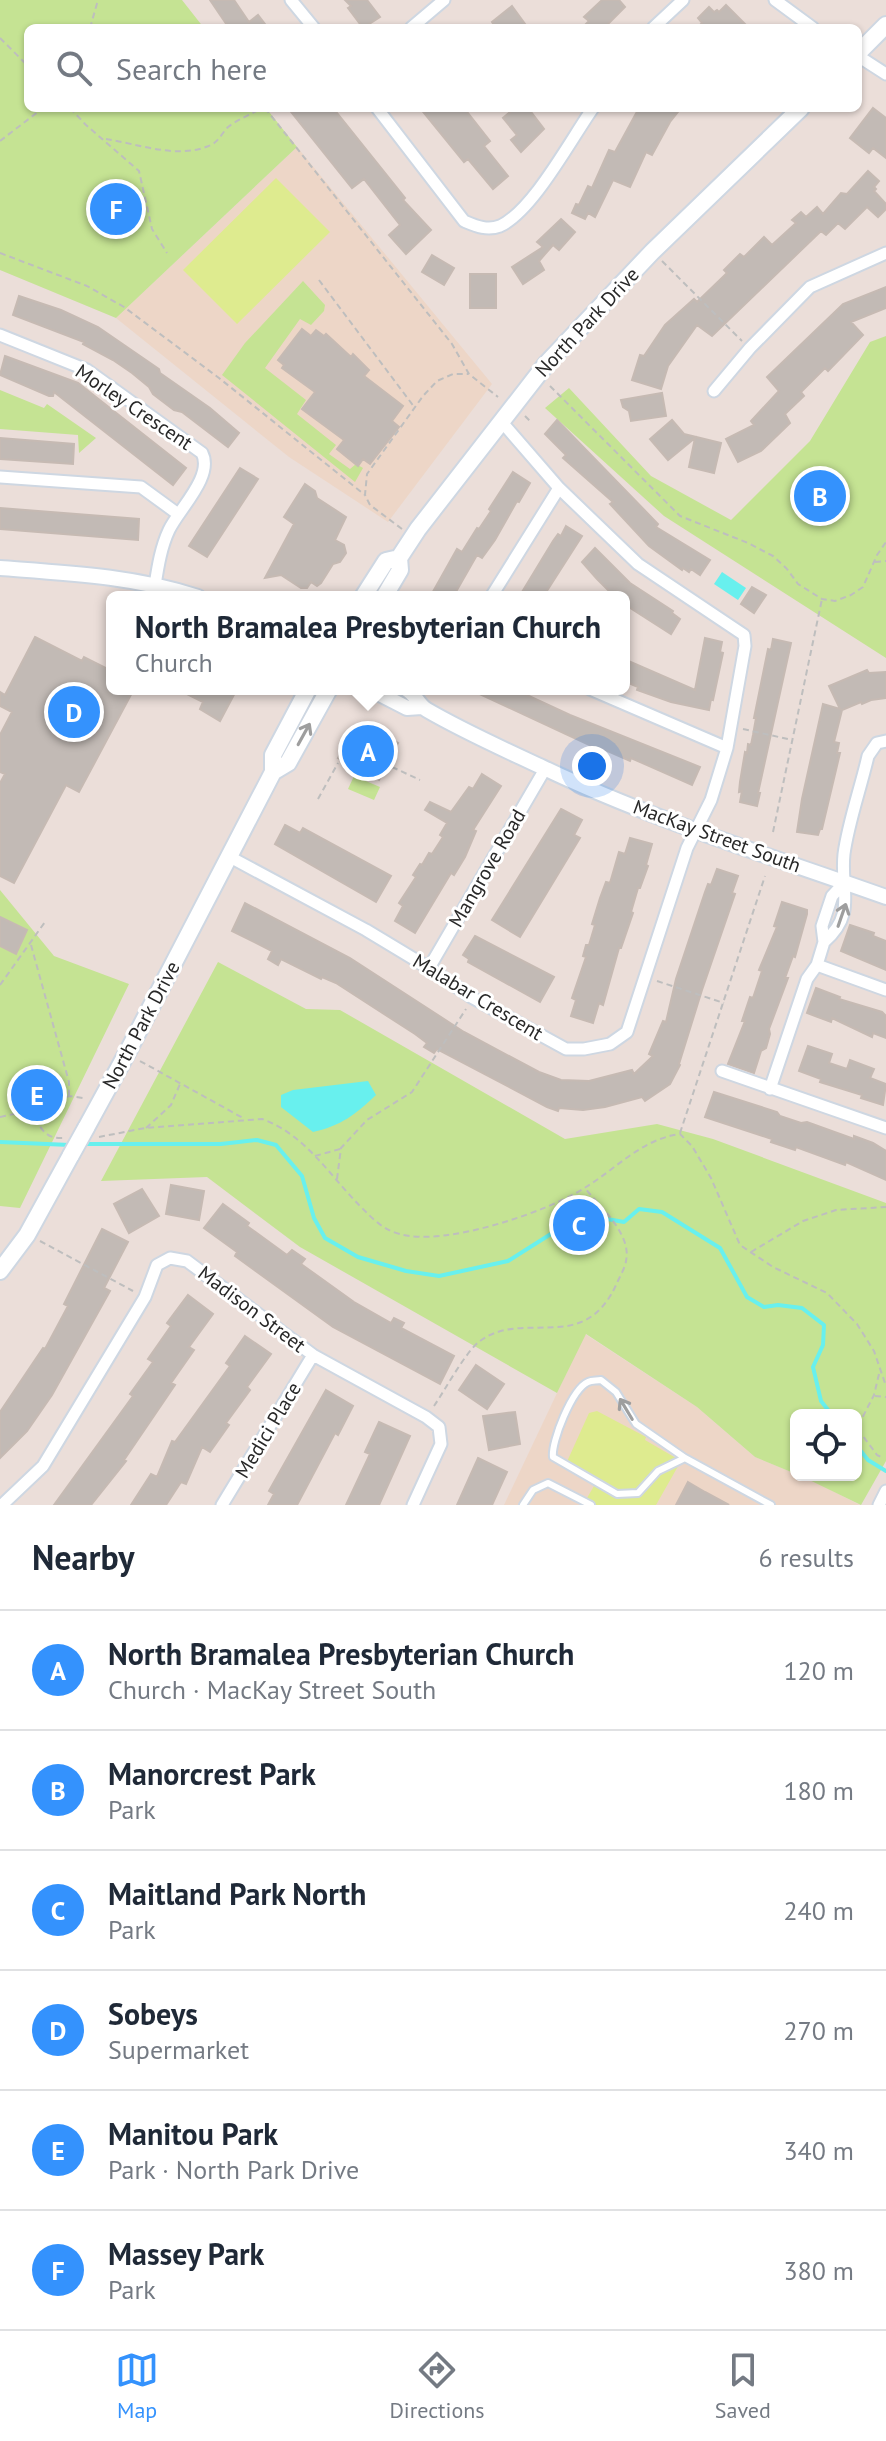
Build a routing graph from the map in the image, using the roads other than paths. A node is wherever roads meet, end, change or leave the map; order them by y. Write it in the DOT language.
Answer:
graph roads {
  1 [pos="291,0"];
  2 [pos="444,0"];
  3 [pos="683,0"];
  4 [pos="775,0"];
  5 [pos="311,24"];
  6 [pos="416,24"];
  7 [pos="657,24"];
  8 [pos="808,24"];
  9 [pos="886,25"];
  10 [pos="862,50"];
  11 [pos="862,57"];
  12 [pos="886,74"];
  13 [pos="380,112"];
  14 [pos="590,112"];
  15 [pos="797,112"];
  16 [pos="886,253"];
  17 [pos="0,335"];
  18 [pos="714,391"];
  19 [pos="501,421"];
  20 [pos="0,477"];
  21 [pos="559,488"];
  22 [pos="178,514"];
  23 [pos="399,558"];
  24 [pos="0,568"];
  25 [pos="155,585"];
  26 [pos="176,591"];
  27 [pos="367,591"];
  28 [pos="388,591"];
  29 [pos="495,591"];
  30 [pos="305,695"];
  31 [pos="326,695"];
  32 [pos="382,695"];
  33 [pos="415,695"];
  34 [pos="604,695"];
  35 [pos="422,707"];
  36 [pos="886,741"];
  37 [pos="727,748"];
  38 [pos="545,769"];
  39 [pos="273,772"];
  40 [pos="696,830"];
  41 [pos="230,857"];
  42 [pos="844,883"];
  43 [pos="886,897"];
  44 [pos="817,965"];
  45 [pos="429,968"];
  46 [pos="886,990"];
  47 [pos="722,1071"];
  48 [pos="770,1089"];
  49 [pos="886,1128"];
  50 [pos="0,1271"];
  51 [pos="313,1355"];
  52 [pos="685,1458"];
  53 [pos="886,1491"];
  54 [pos="2,1505"];
  55 [pos="222,1505"];
  56 [pos="413,1505"];
  57 [pos="523,1505"];
  58 [pos="591,1505"];
  59 [pos="771,1505"];
  60 [pos="879,1505"];
  1 -- 5 [label="street"];
  2 -- 6 [label="street"];
  3 -- 7 [label="street"];
  4 -- 8 [label="street"];
  9 -- 10 [label="main road"];
  11 -- 12 [label="street"];
  13 -- 14 [label="street"];
  15 -- 19 [label="main road, North Park Drive"];
  16 -- 18 [label="street"];
  17 -- 22 [label="street, Morley Crescent"];
  19 -- 21 [label="street"];
  19 -- 23 [label="main road, North Park Drive"];
  20 -- 22 [label="street"];
  21 -- 29 [label="street"];
  21 -- 37 [label="street, Malabar Crescent"];
  22 -- 25 [label="street, Morley Crescent"];
  23 -- 27 [label="main road, North Park Drive"];
  23 -- 28 [label="main road, North Park Drive"];
  24 -- 25 [label="street"];
  25 -- 26 [label="street"];
  30 -- 39 [label="main road, North Park Drive"];
  39 -- 31 [label="main road, North Park Drive, one-way"];
  32 -- 35 [label="street, MacKay Street South"];
  33 -- 35 [label="street, MacKay Street South"];
  34 -- 37 [label="street"];
  35 -- 38 [label="street, MacKay Street South"];
  36 -- 42 [label="street"];
  37 -- 40 [label="street, Malabar Crescent"];
  38 -- 40 [label="street, MacKay Street South"];
  38 -- 45 [label="street, Mangrove Road"];
  39 -- 41 [label="main road, North Park Drive"];
  40 -- 42 [label="street, MacKay Street South"];
  40 -- 45 [label="street, Malabar Crescent"];
  41 -- 45 [label="street, Malabar Crescent"];
  41 -- 50 [label="main road, North Park Drive, bridge"];
  42 -- 43 [label="street, MacKay Street South"];
  42 -- 44 [label="street"];
  44 -- 46 [label="street"];
  44 -- 48 [label="street"];
  47 -- 48 [label="street"];
  48 -- 49 [label="street"];
  51 -- 54 [label="street, Madison Street"];
  51 -- 55 [label="street, Medici Place"];
  51 -- 56 [label="street, Madison Street"];
  52 -- 52 [label="lane, one-way"];
  52 -- 59 [label="lane"];
  53 -- 60 [label="street"];
  57 -- 58 [label="lane"];
}
